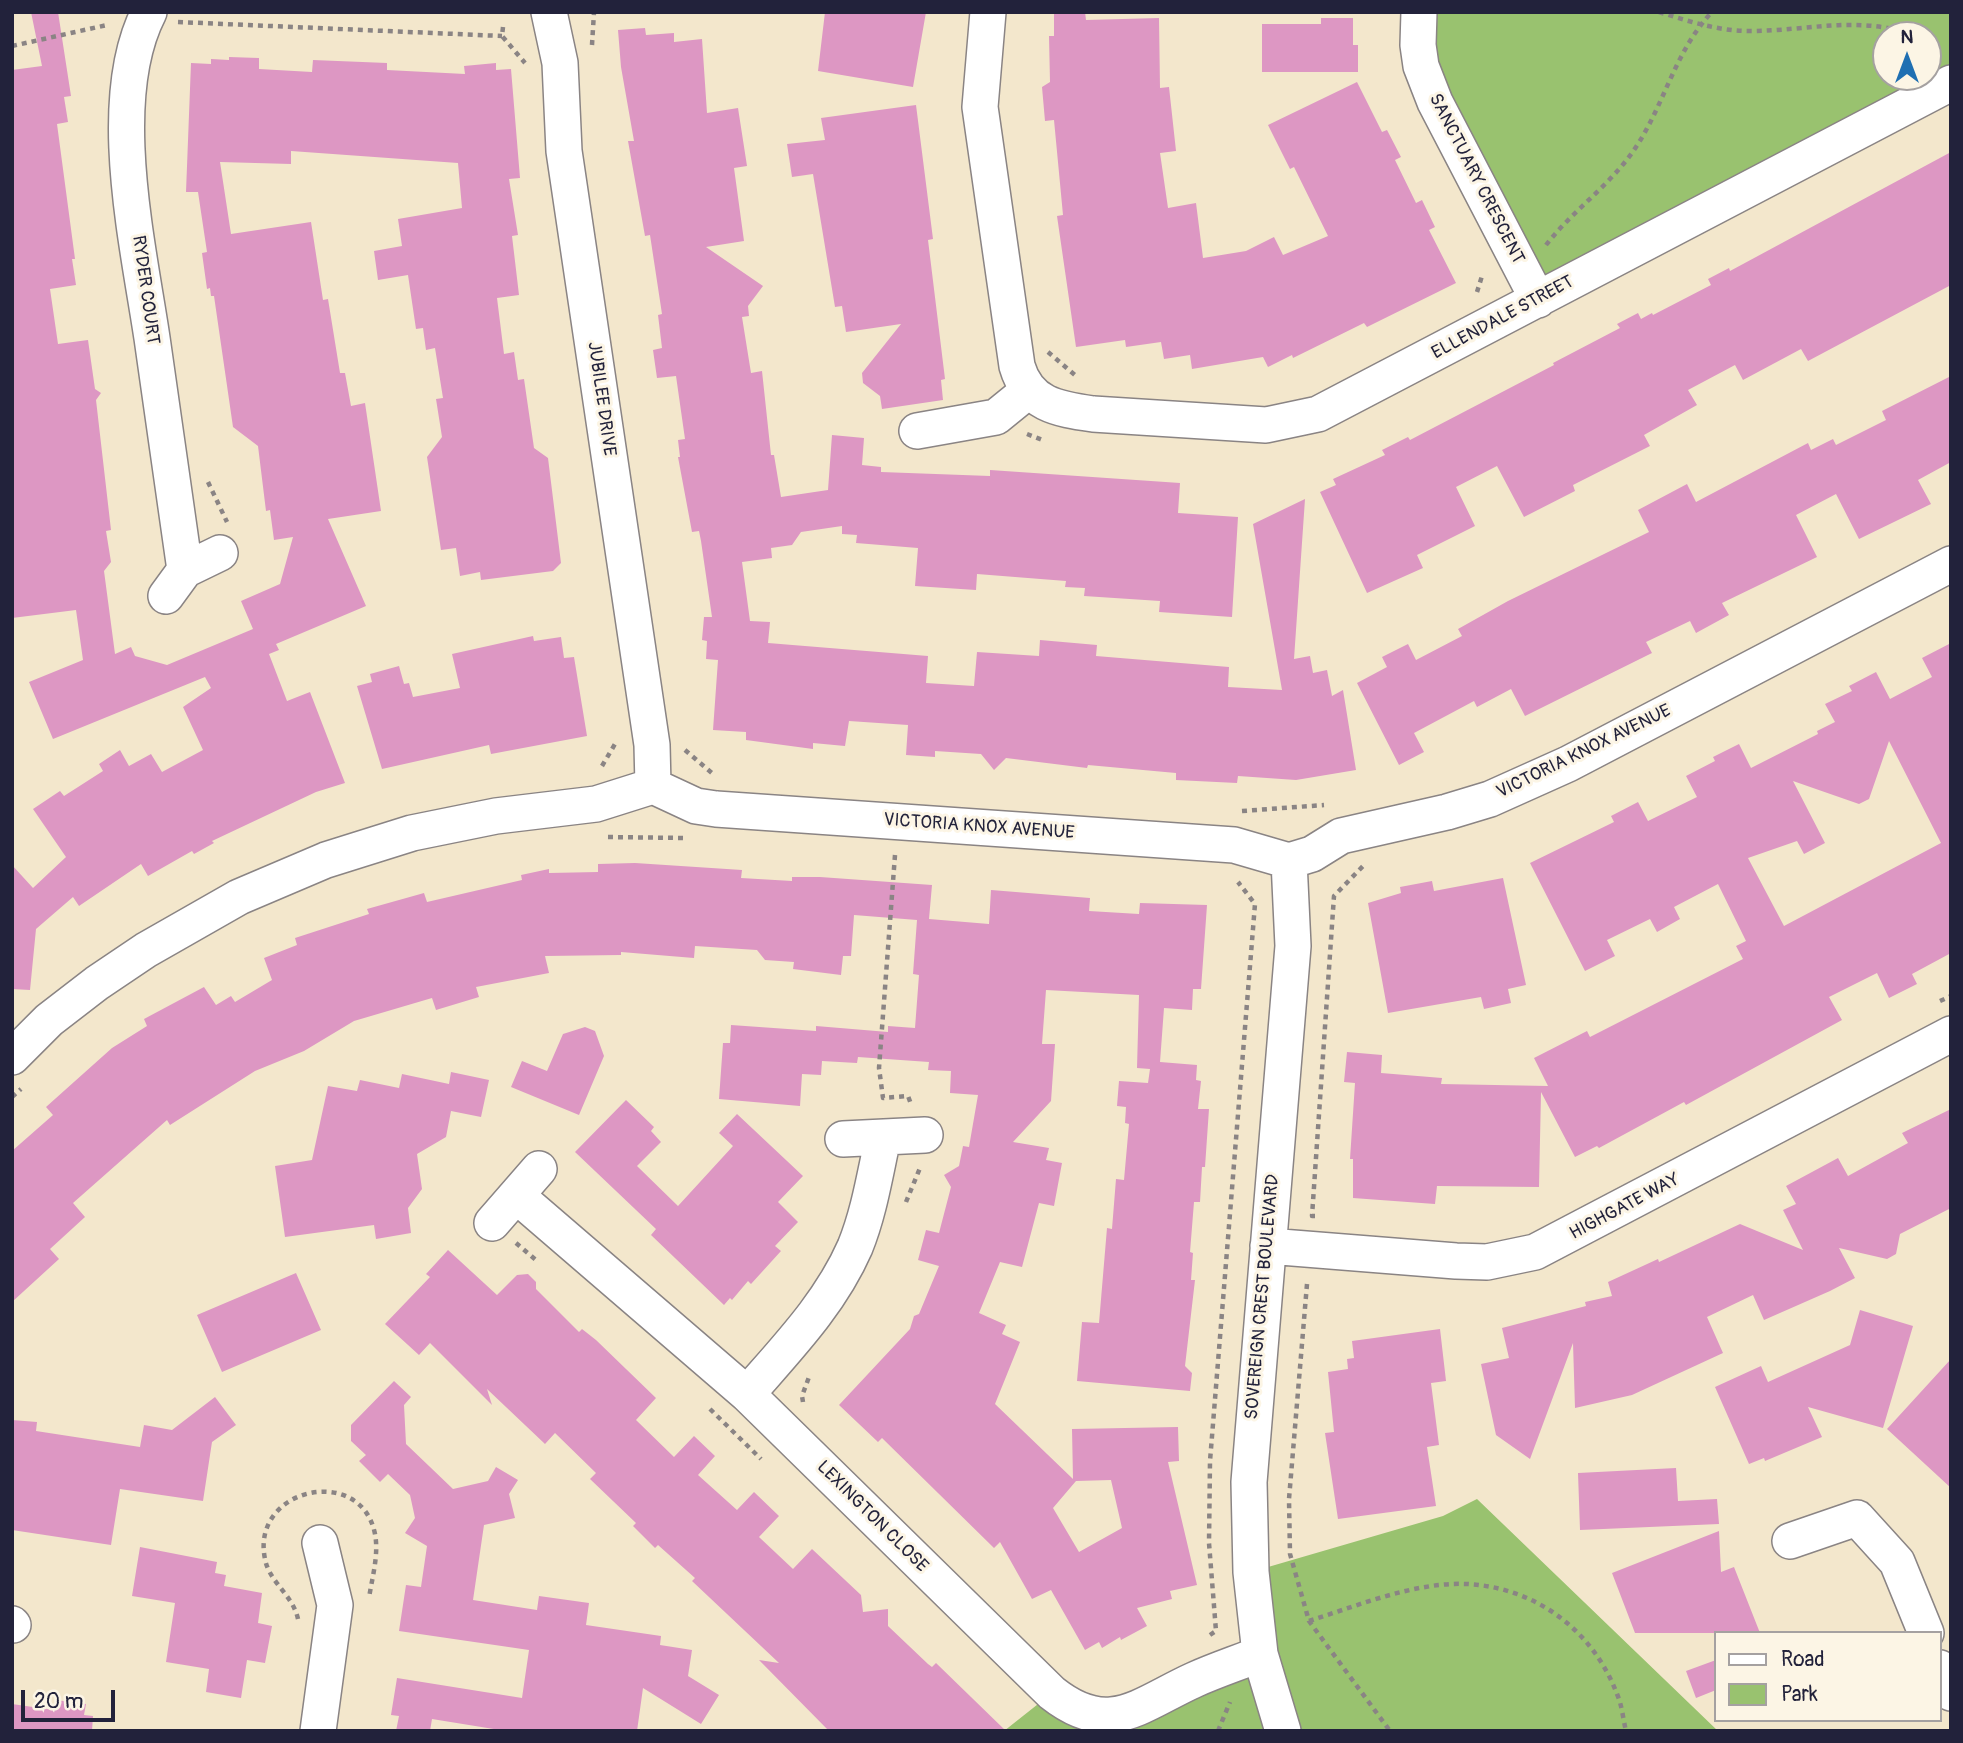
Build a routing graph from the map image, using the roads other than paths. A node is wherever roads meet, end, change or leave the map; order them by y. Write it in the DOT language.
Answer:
graph roads {
  1 [pos="549,12"];
  2 [pos="989,12"];
  3 [pos="1419,12"];
  4 [pos="161,17"];
  5 [pos="1951,83"];
  6 [pos="1538,300"];
  7 [pos="1028,391"];
  8 [pos="916,431"];
  9 [pos="220,553"];
  10 [pos="1951,564"];
  11 [pos="653,786"];
  12 [pos="1289,861"];
  13 [pos="1951,1034"];
  14 [pos="19,1070"];
  15 [pos="925,1135"];
  16 [pos="883,1138"];
  17 [pos="843,1139"];
  18 [pos="539,1169"];
  19 [pos="517,1196"];
  20 [pos="492,1223"];
  21 [pos="1268,1246"];
  22 [pos="747,1394"];
  23 [pos="1790,1541"];
  24 [pos="320,1543"];
  25 [pos="1925,1631"];
  26 [pos="1260,1654"];
  27 [pos="1942,1673"];
  28 [pos="1951,1693"];
  29 [pos="318,1731"];
  30 [pos="1283,1731"];
  1 -- 11 [label="street, JUBILEE DRIVE"];
  2 -- 7 [label="street"];
  3 -- 6 [label="street, SANCTUARY CRESCENT"];
  4 -- 9 [label="street, RYDER COURT"];
  5 -- 6 [label="street, ELLENDALE STREET"];
  6 -- 7 [label="street, ELLENDALE STREET"];
  7 -- 8 [label="street"];
  10 -- 12 [label="street, VICTORIA KNOX AVENUE"];
  11 -- 12 [label="street, VICTORIA KNOX AVENUE"];
  11 -- 14 [label="street"];
  12 -- 21 [label="street, SOVEREIGN CREST BOULEVARD"];
  13 -- 21 [label="street, HIGHGATE WAY"];
  15 -- 16 [label="street"];
  16 -- 17 [label="street"];
  16 -- 22 [label="street"];
  18 -- 19 [label="street"];
  19 -- 20 [label="street"];
  19 -- 22 [label="street, LEXINGTON CLOSE"];
  21 -- 26 [label="street, SOVEREIGN CREST BOULEVARD"];
  22 -- 26 [label="street, LEXINGTON CLOSE"];
  23 -- 25 [label="street"];
  24 -- 29 [label="street"];
  26 -- 30 [label="street, SOVEREIGN CREST BOULEVARD"];
  27 -- 28 [label="street"];
}
